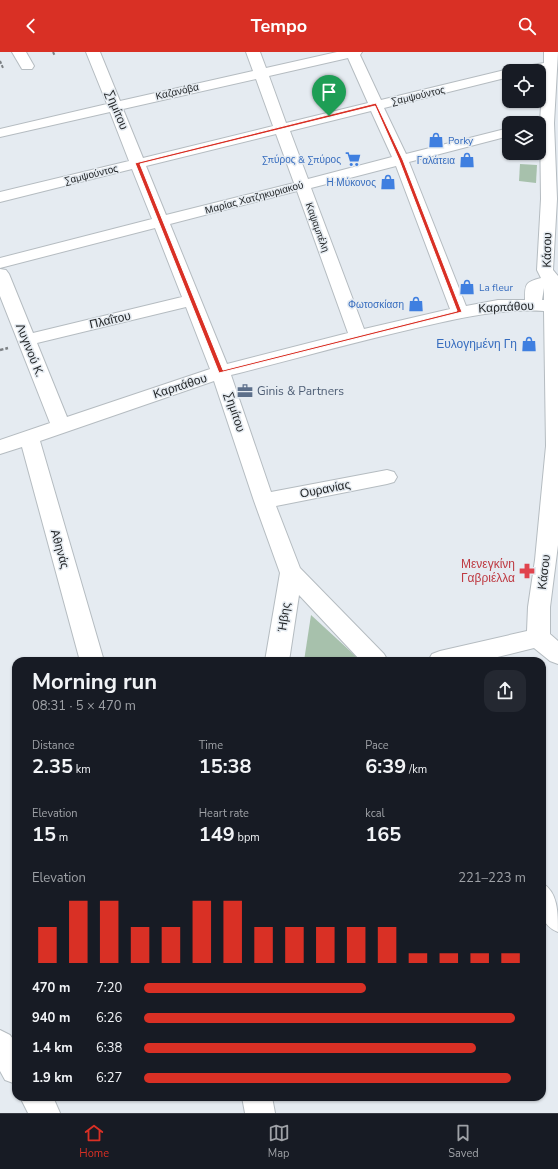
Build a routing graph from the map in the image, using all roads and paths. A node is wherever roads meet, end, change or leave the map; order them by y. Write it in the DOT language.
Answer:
graph roads {
  1 [pos="19,52"];
  2 [pos="53,52"];
  3 [pos="93,52"];
  4 [pos="254,52"];
  5 [pos="353,52"];
  6 [pos="55,56"];
  7 [pos="551,60"];
  8 [pos="0,61"];
  9 [pos="27,66"];
  10 [pos="4,68"];
  11 [pos="261,73"];
  12 [pos="502,75"];
  13 [pos="553,86"];
  14 [pos="376,104"];
  15 [pos="115,106"];
  16 [pos="548,122"];
  17 [pos="282,128"];
  18 [pos="0,133"];
  19 [pos="502,134"];
  20 [pos="401,160"];
  21 [pos="138,163"];
  22 [pos="303,185"];
  23 [pos="0,197"];
  24 [pos="553,199"];
  25 [pos="161,222"];
  26 [pos="0,263"];
  27 [pos="0,274"];
  28 [pos="555,282"];
  29 [pos="193,300"];
  30 [pos="533,305"];
  31 [pos="555,307"];
  32 [pos="460,312"];
  33 [pos="358,336"];
  34 [pos="26,340"];
  35 [pos="221,372"];
  36 [pos="61,426"];
  37 [pos="29,437"];
  38 [pos="0,447"];
  39 [pos="557,447"];
  40 [pos="387,477"];
  41 [pos="264,501"];
  42 [pos="291,573"];
  43 [pos="538,638"];
  44 [pos="558,654"];
  45 [pos="91,657"];
  46 [pos="278,657"];
  47 [pos="372,657"];
  48 [pos="457,657"];
  49 [pos="546,902"];
  50 [pos="558,920"];
  51 [pos="0,1046"];
  52 [pos="12,1063"];
  53 [pos="38,1101"];
  54 [pos="258,1101"];
  55 [pos="45,1113"];
  56 [pos="260,1113"];
  1 -- 9 [label="street"];
  2 -- 6 [label="path"];
  3 -- 15 [label="street, Σημίτου"];
  4 -- 11 [label="street, Καψαμπέλη"];
  5 -- 11 [label="street, Καζανόβα"];
  5 -- 14 [label="street"];
  7 -- 13 [label="street, Κάσου"];
  8 -- 10 [label="path"];
  11 -- 15 [label="street, Καζανόβα"];
  11 -- 17 [label="street, Καψαμπέλη"];
  12 -- 14 [label="street, Σαμψούντος"];
  13 -- 16 [label="street, Κάσου"];
  14 -- 17 [label="street, Σαμψούντος"];
  14 -- 20 [label="street"];
  15 -- 18 [label="street, Καζανόβα"];
  15 -- 21 [label="street, Σημίτου"];
  16 -- 24 [label="street, Κάσου"];
  17 -- 21 [label="street, Σαμψούντος"];
  17 -- 22 [label="street, Καψαμπέλη"];
  19 -- 20 [label="street, Μαρίας Χατζηκυριακού"];
  20 -- 22 [label="street, Μαρίας Χατζηκυριακού"];
  20 -- 32 [label="street"];
  21 -- 23 [label="street, Σαμψούντος"];
  21 -- 25 [label="street, Σημίτου"];
  22 -- 25 [label="street, Μαρίας Χατζηκυριακού"];
  22 -- 33 [label="street, Καψαμπέλη"];
  24 -- 28 [label="street, Κάσου"];
  25 -- 26 [label="street, Μαρίας Χατζηκυριακού"];
  25 -- 29 [label="street, Σημίτου"];
  27 -- 34 [label="street, Λυγινού Κ."];
  28 -- 30 [label="street"];
  28 -- 31 [label="street, Κάσου"];
  29 -- 34 [label="street, Πλαΐτου"];
  29 -- 35 [label="street, Σημίτου"];
  30 -- 31 [label="street, Καρπάθου"];
  30 -- 32 [label="street, Καρπάθου"];
  31 -- 39 [label="street, Κάσου"];
  32 -- 33 [label="street, Καρπάθου"];
  33 -- 35 [label="street, Καρπάθου"];
  34 -- 36 [label="street, Λυγινού Κ."];
  35 -- 36 [label="street, Καρπάθου"];
  35 -- 41 [label="street, Σημίτου"];
  36 -- 37 [label="street, Καρπάθου"];
  37 -- 38 [label="street, Καρπάθου"];
  37 -- 45 [label="street, Αθηνάς"];
  39 -- 43 [label="street, Κάσου"];
  40 -- 41 [label="street, Ουρανίας"];
  41 -- 42 [label="street, Σημίτου"];
  42 -- 46 [label="street, Ήβης"];
  42 -- 47 [label="street"];
  43 -- 44 [label="street"];
  43 -- 48 [label="street"];
  49 -- 50 [label="street"];
  51 -- 52 [label="street"];
  53 -- 55 [label="street"];
  54 -- 56 [label="street"];
}
